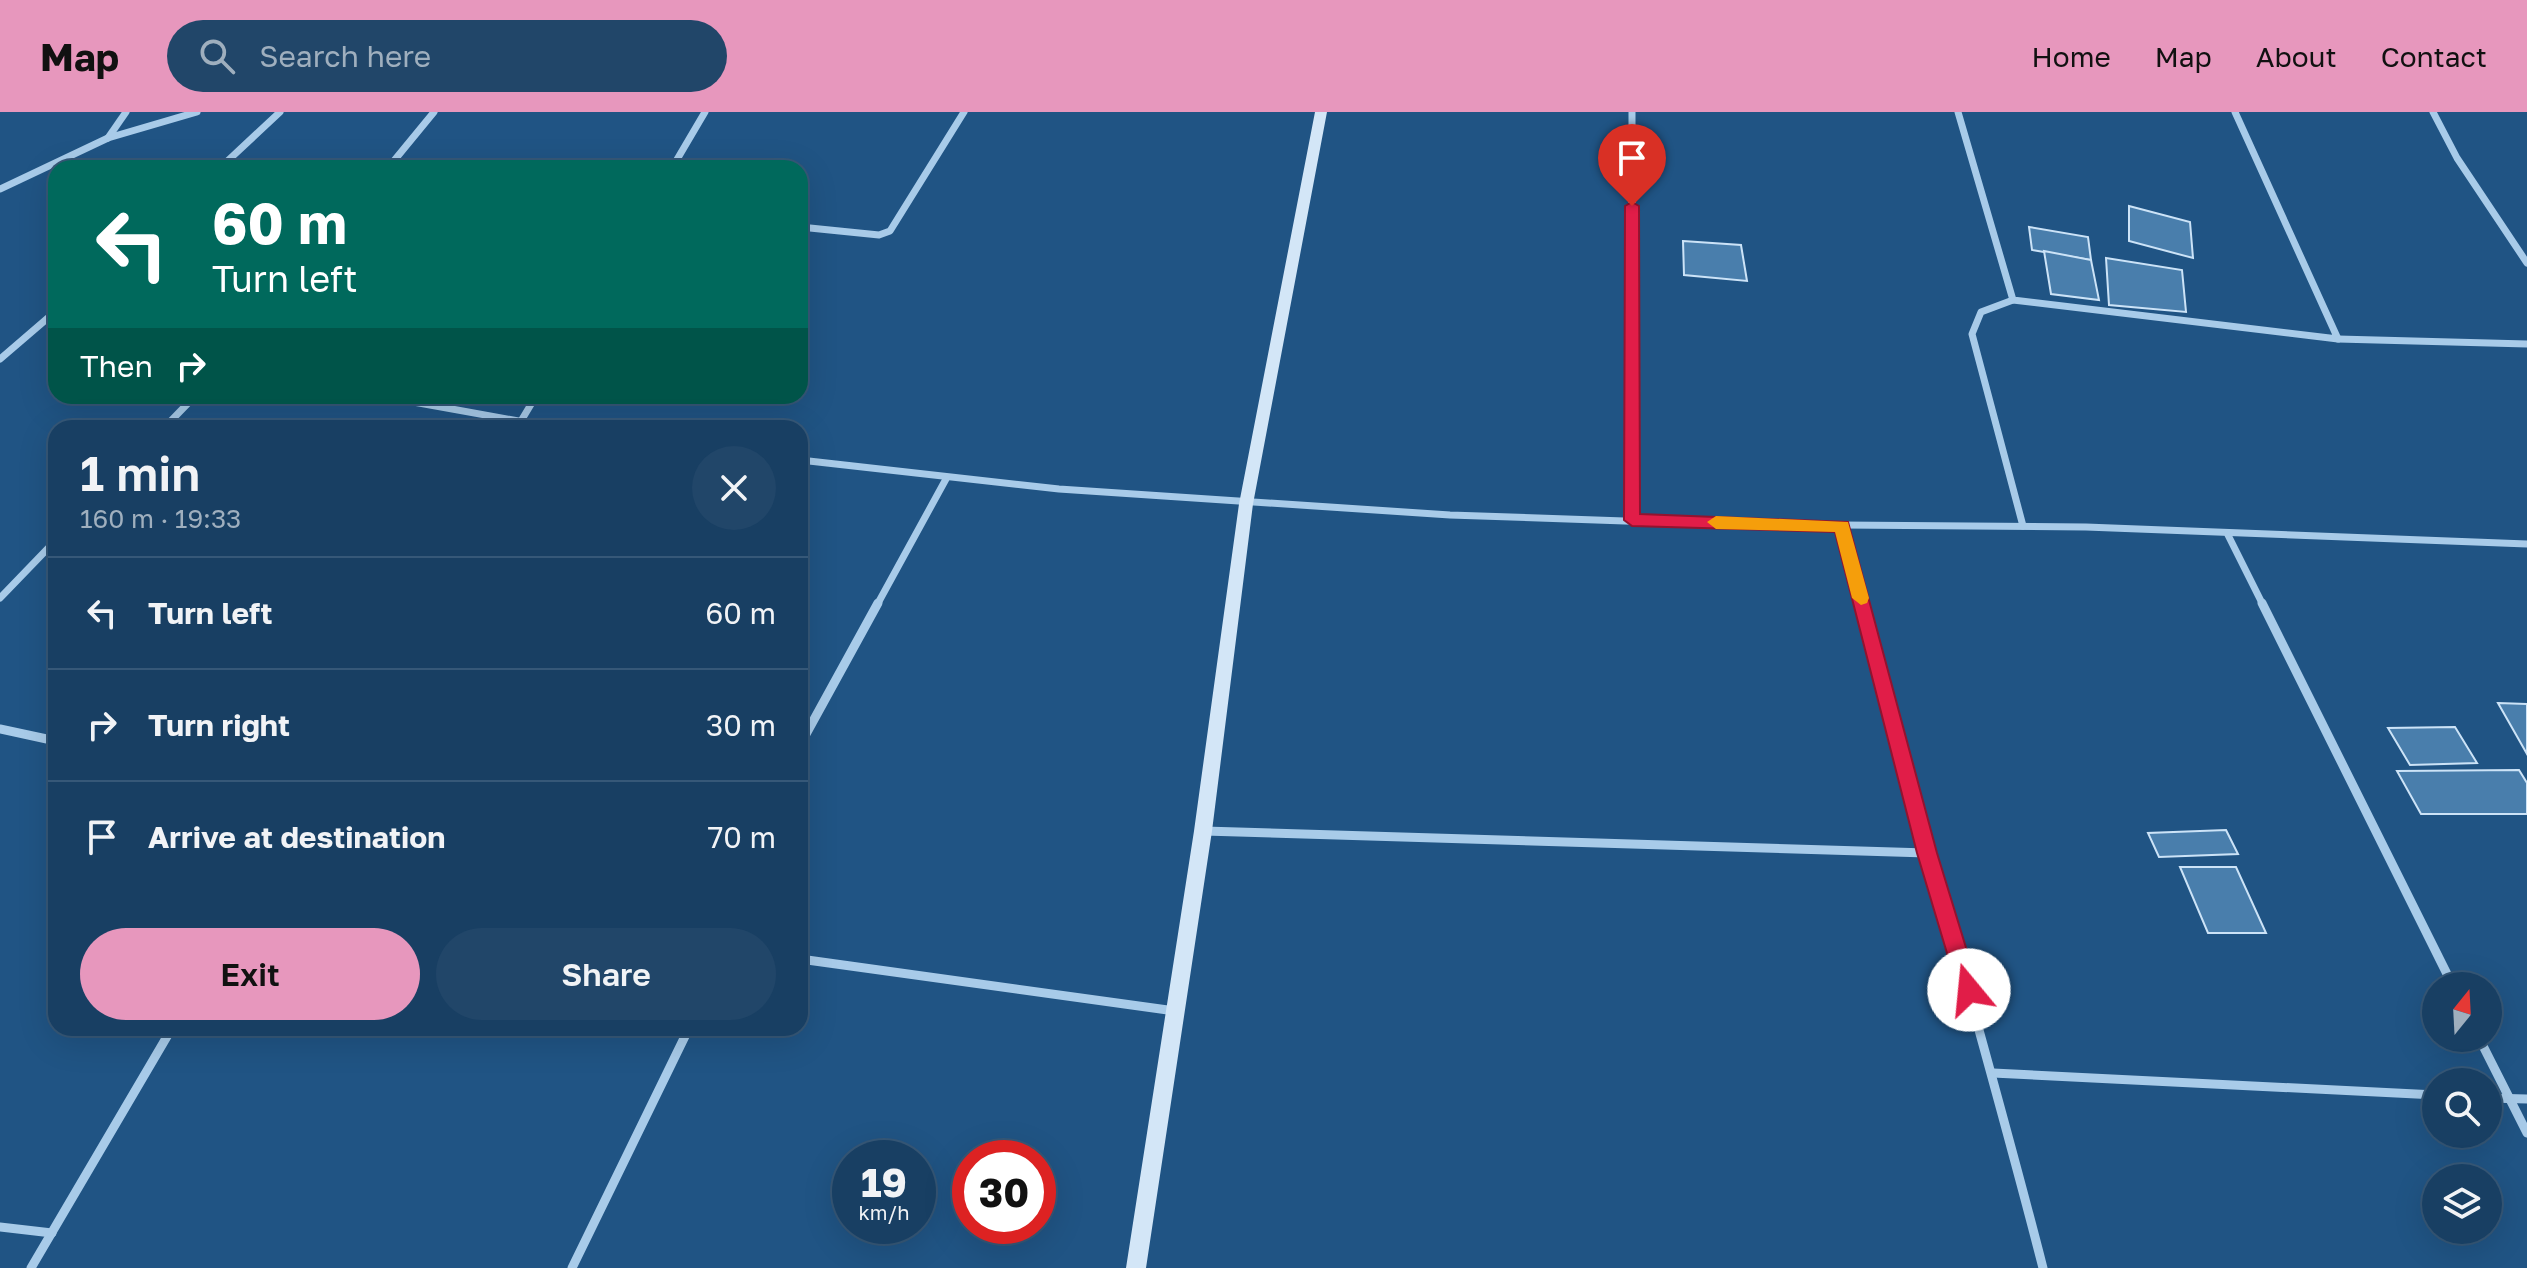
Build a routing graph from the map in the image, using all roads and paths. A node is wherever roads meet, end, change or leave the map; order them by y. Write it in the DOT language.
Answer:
graph roads {
  1 [pos="126,112"];
  2 [pos="197,112"];
  3 [pos="280,112"];
  4 [pos="434,112"];
  5 [pos="705,112"];
  6 [pos="964,112"];
  7 [pos="1321,112"];
  8 [pos="1632,112"];
  9 [pos="1958,112"];
  10 [pos="2235,112"];
  11 [pos="2433,112"];
  12 [pos="108,138"];
  13 [pos="61,160"];
  14 [pos="229,160"];
  15 [pos="395,160"];
  16 [pos="677,160"];
  17 [pos="48,166"];
  18 [pos="0,189"];
  19 [pos="808,228"];
  20 [pos="2527,263"];
  21 [pos="2013,300"];
  22 [pos="48,318"];
  23 [pos="2338,339"];
  24 [pos="2527,344"];
  25 [pos="0,359"];
  26 [pos="187,404"];
  27 [pos="417,404"];
  28 [pos="172,420"];
  29 [pos="491,420"];
  30 [pos="808,461"];
  31 [pos="946,479"];
  32 [pos="1246,504"];
  33 [pos="1632,520"];
  34 [pos="1842,526"];
  35 [pos="2023,526"];
  36 [pos="2228,535"];
  37 [pos="2527,544"];
  38 [pos="48,548"];
  39 [pos="0,598"];
  40 [pos="0,729"];
  41 [pos="808,730"];
  42 [pos="48,739"];
  43 [pos="1203,831"];
  44 [pos="1927,853"];
  45 [pos="808,960"];
  46 [pos="2446,972"];
  47 [pos="1176,1011"];
  48 [pos="167,1036"];
  49 [pos="685,1036"];
  50 [pos="2486,1052"];
  51 [pos="1993,1073"];
  52 [pos="2422,1094"];
  53 [pos="2502,1099"];
  54 [pos="2510,1099"];
  55 [pos="2527,1099"];
  56 [pos="2527,1133"];
  57 [pos="0,1227"];
  58 [pos="52,1233"];
  59 [pos="31,1268"];
  60 [pos="572,1268"];
  61 [pos="1136,1268"];
  62 [pos="2043,1268"];
  1 -- 12 [label="street"];
  2 -- 12 [label="street"];
  3 -- 14 [label="street"];
  4 -- 15 [label="street"];
  5 -- 16 [label="street"];
  6 -- 19 [label="street"];
  7 -- 32 [label="main road"];
  8 -- 33 [label="street"];
  9 -- 21 [label="street"];
  10 -- 23 [label="street"];
  11 -- 20 [label="street"];
  12 -- 13 [label="street"];
  17 -- 18 [label="street"];
  21 -- 23 [label="street"];
  21 -- 35 [label="street"];
  22 -- 25 [label="street"];
  23 -- 24 [label="street"];
  26 -- 28 [label="street"];
  27 -- 29 [label="street"];
  30 -- 31 [label="street"];
  31 -- 32 [label="street"];
  31 -- 41 [label="street"];
  32 -- 33 [label="street"];
  32 -- 43 [label="main road"];
  33 -- 34 [label="street"];
  34 -- 35 [label="street"];
  34 -- 44 [label="street"];
  35 -- 36 [label="street"];
  36 -- 37 [label="street"];
  36 -- 46 [label="street"];
  38 -- 39 [label="street"];
  40 -- 42 [label="street"];
  43 -- 44 [label="street"];
  43 -- 47 [label="main road"];
  44 -- 51 [label="street"];
  45 -- 47 [label="street"];
  47 -- 61 [label="main road"];
  48 -- 58 [label="street"];
  49 -- 60 [label="street"];
  50 -- 54 [label="street"];
  51 -- 52 [label="street"];
  51 -- 62 [label="street"];
  53 -- 54 [label="street"];
  54 -- 55 [label="street"];
  54 -- 56 [label="street"];
  57 -- 58 [label="street"];
  58 -- 59 [label="street"];
}
